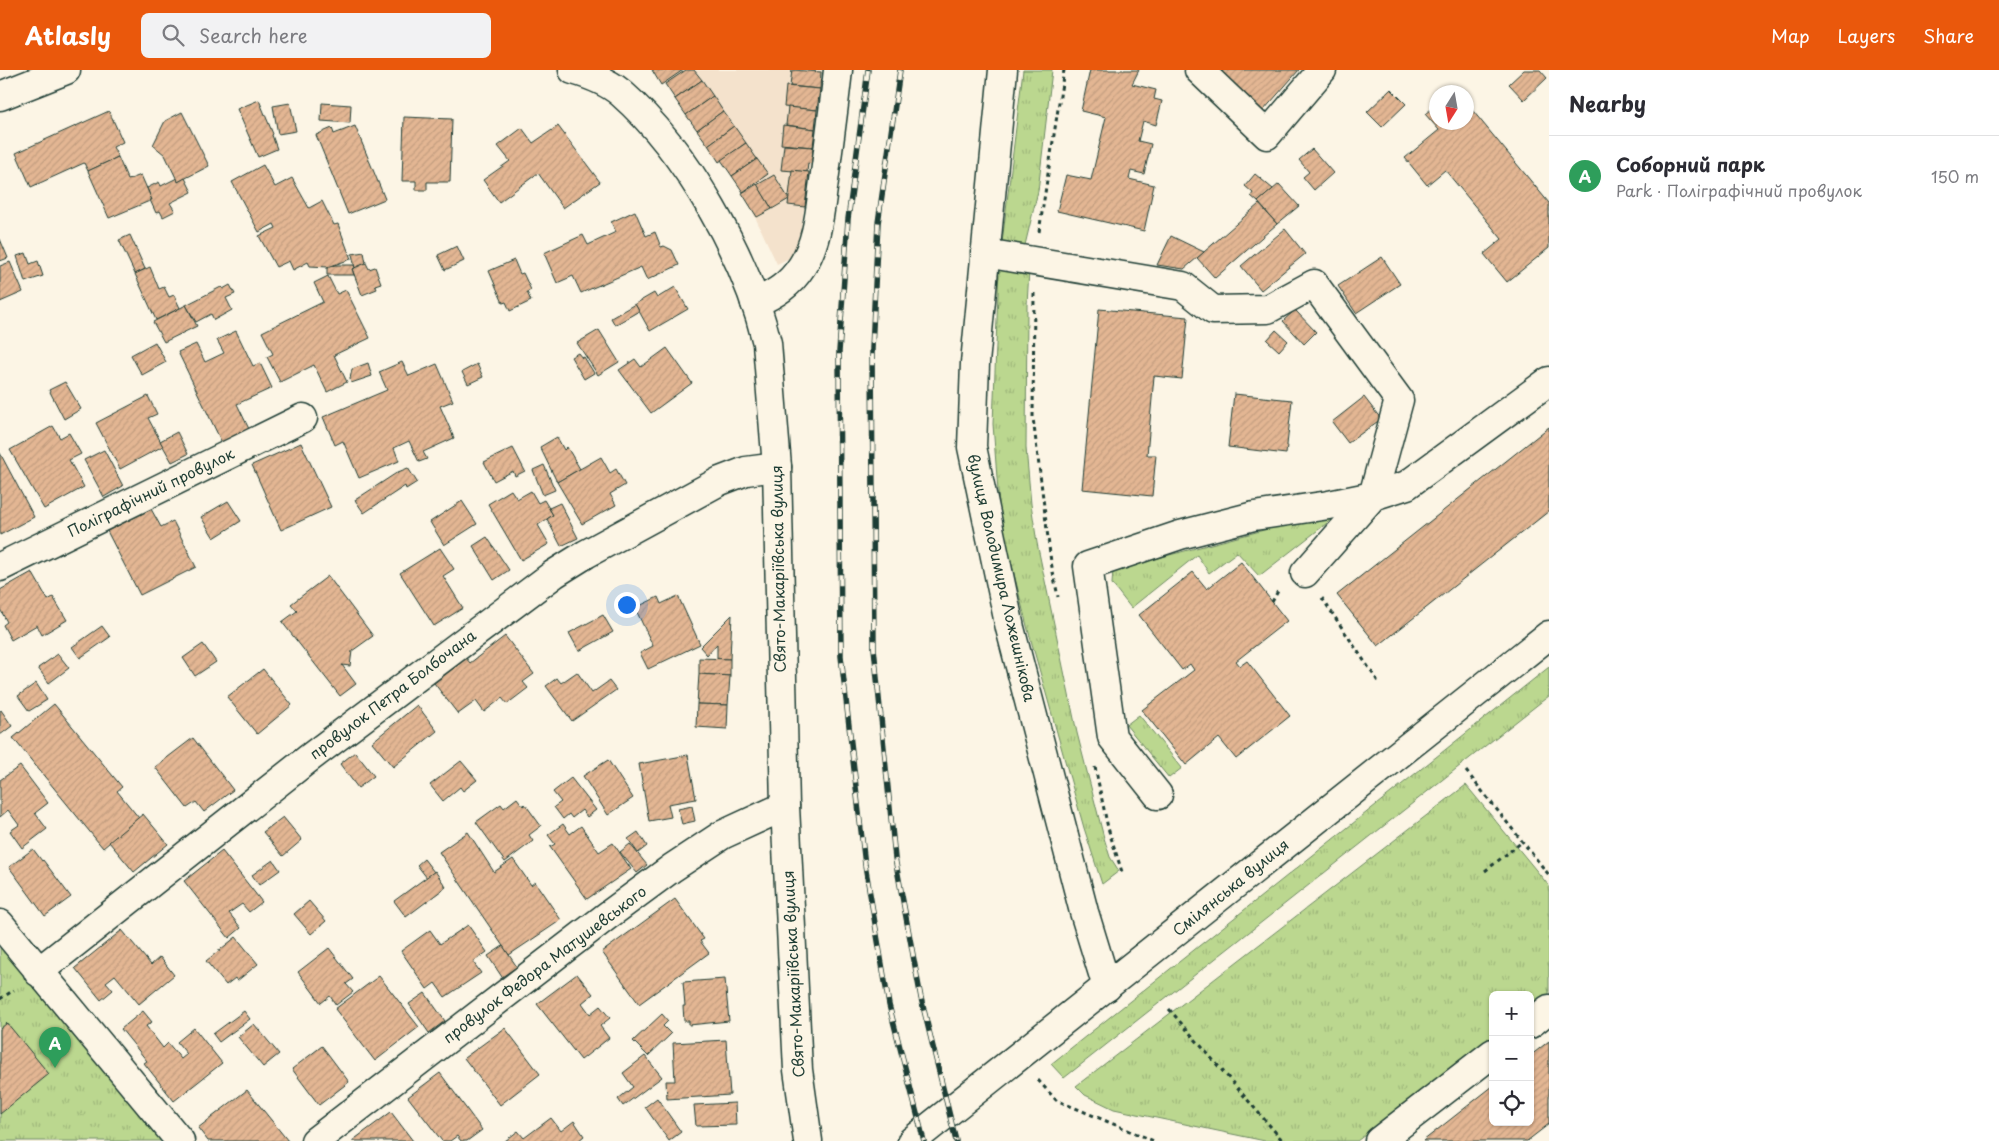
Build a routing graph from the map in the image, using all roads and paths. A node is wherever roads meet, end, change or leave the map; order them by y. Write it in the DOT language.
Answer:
graph roads {
  1 [pos="66,70"];
  2 [pos="574,70"];
  3 [pos="838,70"];
  4 [pos="1003,70"];
  5 [pos="1064,70"];
  6 [pos="1199,70"];
  7 [pos="1322,70"];
  8 [pos="0,96"];
  9 [pos="985,253"];
  10 [pos="1035,262"];
  11 [pos="755,303"];
  12 [pos="1549,381"];
  13 [pos="303,418"];
  14 [pos="777,467"];
  15 [pos="1373,496"];
  16 [pos="0,567"];
  17 [pos="1305,573"];
  18 [pos="1278,590"];
  19 [pos="1059,600"];
  20 [pos="1272,602"];
  21 [pos="1549,635"];
  22 [pos="1379,683"];
  23 [pos="1094,761"];
  24 [pos="1466,771"];
  25 [pos="1158,795"];
  26 [pos="785,806"];
  27 [pos="1522,842"];
  28 [pos="1485,871"];
  29 [pos="1123,875"];
  30 [pos="1549,875"];
  31 [pos="0,924"];
  32 [pos="38,972"];
  33 [pos="1107,987"];
  34 [pos="1168,1009"];
  35 [pos="1549,1009"];
  36 [pos="1534,1021"];
  37 [pos="1489,1056"];
  38 [pos="1018,1057"];
  39 [pos="180,1141"];
  40 [pos="315,1141"];
  41 [pos="808,1141"];
  42 [pos="912,1141"];
  43 [pos="1154,1141"];
  44 [pos="1283,1141"];
  45 [pos="1379,1141"];
  1 -- 8 [label="street"];
  2 -- 11 [label="street, Свято-Макаріївська вулиця"];
  3 -- 11 [label="street"];
  4 -- 9 [label="street, вулиця Володимира Ложешнікова"];
  5 -- 10 [label="path"];
  6 -- 7 [label="street"];
  9 -- 10 [label="street"];
  9 -- 33 [label="street, вулиця Володимира Ложешнікова"];
  10 -- 15 [label="street"];
  10 -- 19 [label="path"];
  11 -- 14 [label="street, Свято-Макаріївська вулиця"];
  12 -- 15 [label="street"];
  13 -- 16 [label="street, Поліграфічний провулок"];
  14 -- 26 [label="street, Свято-Макаріївська вулиця"];
  14 -- 32 [label="street, провулок Петра Болбочана"];
  15 -- 17 [label="street"];
  15 -- 25 [label="street"];
  17 -- 22 [label="path"];
  18 -- 20 [label="path"];
  21 -- 33 [label="street, Смілянська вулиця"];
  23 -- 29 [label="path"];
  24 -- 27 [label="path"];
  26 -- 40 [label="street, провулок Федора Матушевського"];
  26 -- 41 [label="street, Свято-Макаріївська вулиця"];
  27 -- 28 [label="path"];
  27 -- 30 [label="path"];
  31 -- 32 [label="street"];
  32 -- 39 [label="street"];
  33 -- 38 [label="street, Смілянська вулиця"];
  34 -- 44 [label="path"];
  35 -- 36 [label="street"];
  37 -- 45 [label="street"];
  38 -- 42 [label="street, Смілянська вулиця"];
  38 -- 43 [label="path"];
}
